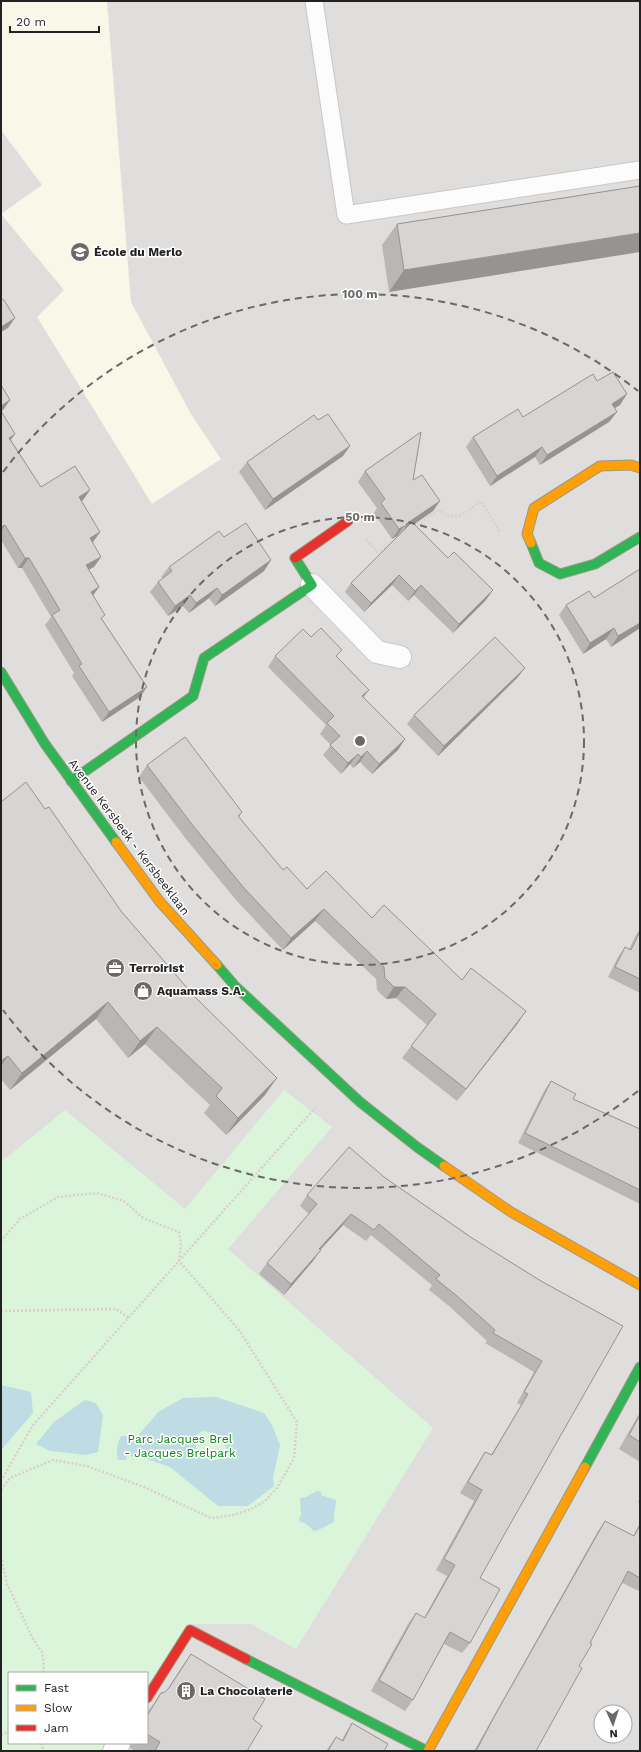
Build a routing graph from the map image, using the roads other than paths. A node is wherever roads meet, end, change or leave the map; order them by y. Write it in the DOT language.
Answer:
graph roads {
  1 [pos="314,1"];
  2 [pos="640,170"];
  3 [pos="640,468"];
  4 [pos="348,521"];
  5 [pos="640,537"];
  6 [pos="312,585"];
  7 [pos="400,657"];
  8 [pos="1,672"];
  9 [pos="71,782"];
  10 [pos="640,1285"];
  11 [pos="640,1367"];
  12 [pos="148,1696"];
  13 [pos="428,1751"];
  1 -- 2 [label="lane"];
  3 -- 5 [label="street"];
  4 -- 6 [label="street"];
  6 -- 7 [label="street"];
  6 -- 9 [label="street"];
  8 -- 9 [label="street, Avenue Kersbeek - Kersbeeklaan"];
  9 -- 10 [label="street, Avenue Kersbeek - Kersbeeklaan"];
  11 -- 13 [label="street"];
  12 -- 13 [label="street"];
}
